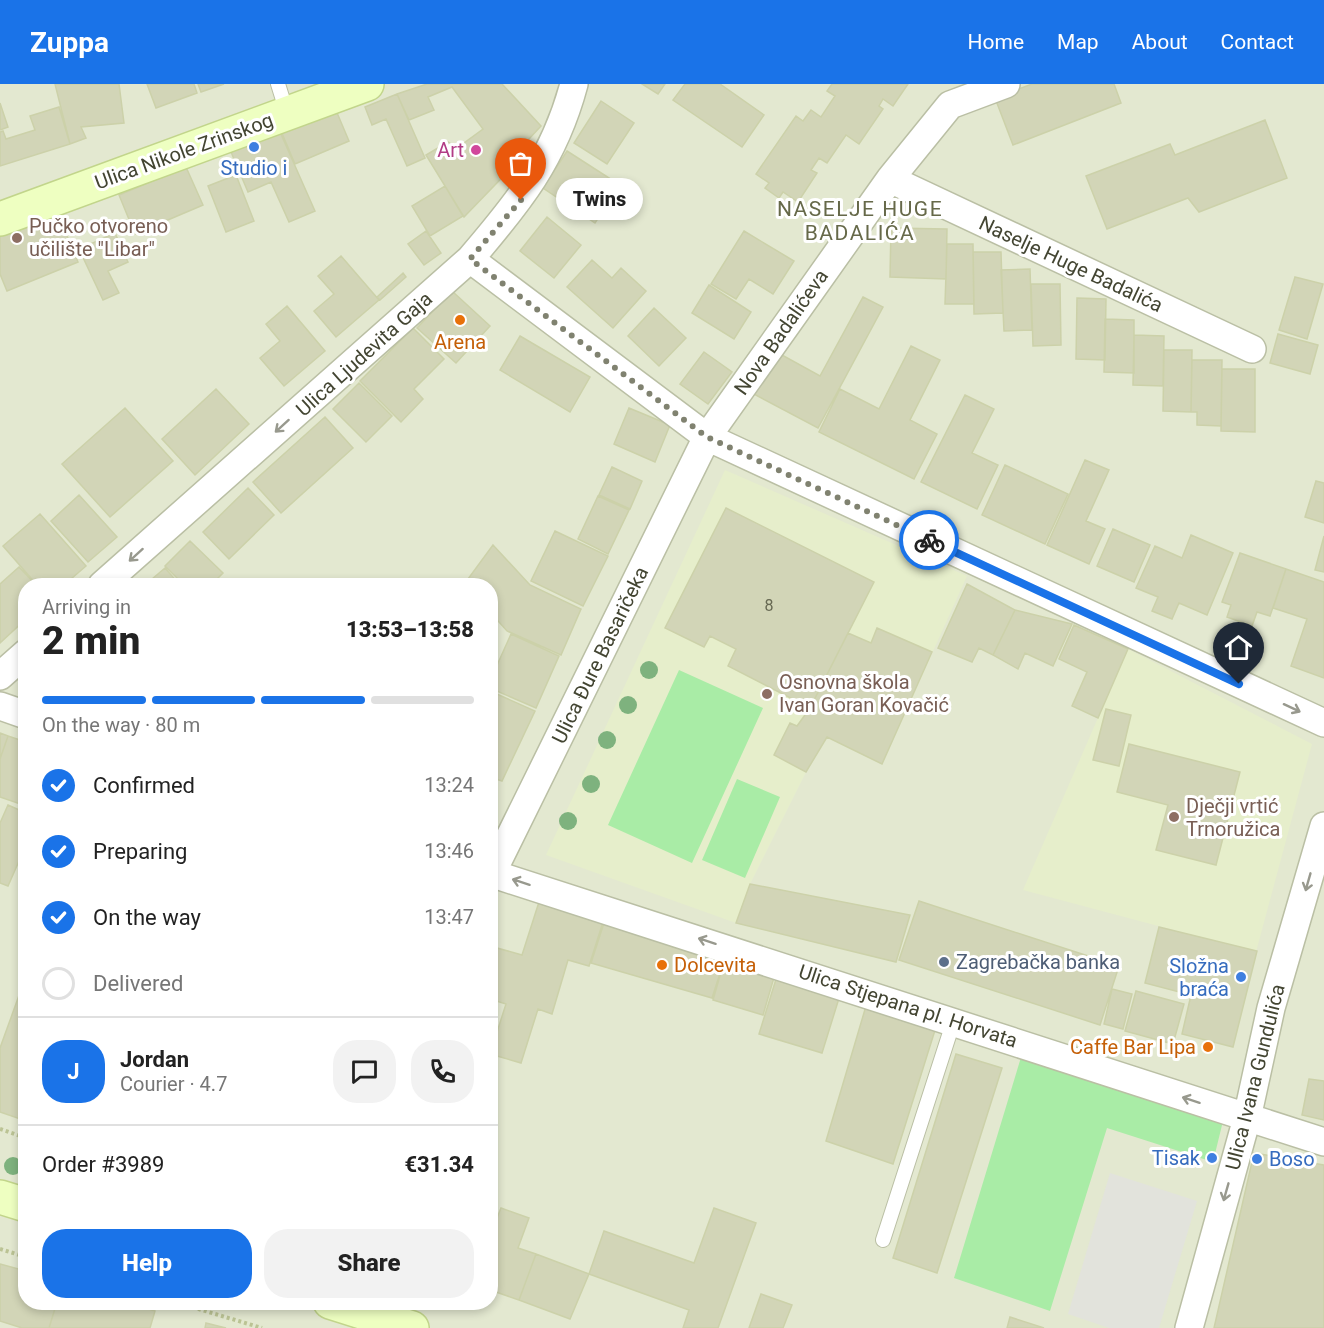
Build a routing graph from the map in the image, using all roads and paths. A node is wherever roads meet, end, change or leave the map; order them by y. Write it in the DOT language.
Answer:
graph roads {
  1 [pos="367,84"];
  2 [pos="574,84"];
  3 [pos="1006,84"];
  4 [pos="282,99"];
  5 [pos="890,179"];
  6 [pos="0,219"];
  7 [pos="470,259"];
  8 [pos="1252,349"];
  9 [pos="707,437"];
  10 [pos="110,578"];
  11 [pos="18,660"];
  12 [pos="0,676"];
  13 [pos="0,706"];
  14 [pos="18,712"];
  15 [pos="1324,723"];
  16 [pos="1324,826"];
  17 [pos="498,859"];
  18 [pos="498,875"];
  19 [pos="954,1020"];
  20 [pos="1247,1118"];
  21 [pos="0,1129"];
  22 [pos="18,1135"];
  23 [pos="1324,1142"];
  24 [pos="0,1197"];
  25 [pos="18,1203"];
  26 [pos="883,1240"];
  27 [pos="0,1250"];
  28 [pos="18,1255"];
  29 [pos="202,1310"];
  30 [pos="355,1310"];
  31 [pos="262,1328"];
  32 [pos="412,1328"];
  33 [pos="1189,1328"];
  1 -- 4 [label="main road, Ulica Nikole Zrinskog"];
  2 -- 7 [label="street, Ulica Ljudevita Gaja"];
  3 -- 5 [label="street, Nova Badalićeva"];
  4 -- 6 [label="main road, Ulica Nikole Zrinskog"];
  5 -- 8 [label="street, Naselje Huge Badalića"];
  5 -- 9 [label="street, Nova Badalićeva"];
  7 -- 9 [label="street"];
  7 -- 10 [label="street, Ulica Ljudevita Gaja, one-way"];
  9 -- 15 [label="street, one-way"];
  9 -- 17 [label="street, Ulica Đure Basaričeka"];
  11 -- 12 [label="street"];
  13 -- 14 [label="street"];
  16 -- 20 [label="street, Ulica Ivana Gundulića, one-way"];
  19 -- 18 [label="street, Ulica Stjepana pl. Horvata, one-way"];
  20 -- 19 [label="street, Ulica Stjepana pl. Horvata, one-way"];
  19 -- 26 [label="lane"];
  20 -- 23 [label="street, Ulica Stjepana pl. Horvata"];
  20 -- 33 [label="street, Ulica Ivana Gundulića, one-way"];
  21 -- 22 [label="path"];
  24 -- 25 [label="main road"];
  27 -- 28 [label="path"];
  29 -- 31 [label="path"];
  30 -- 32 [label="main road"];
}
